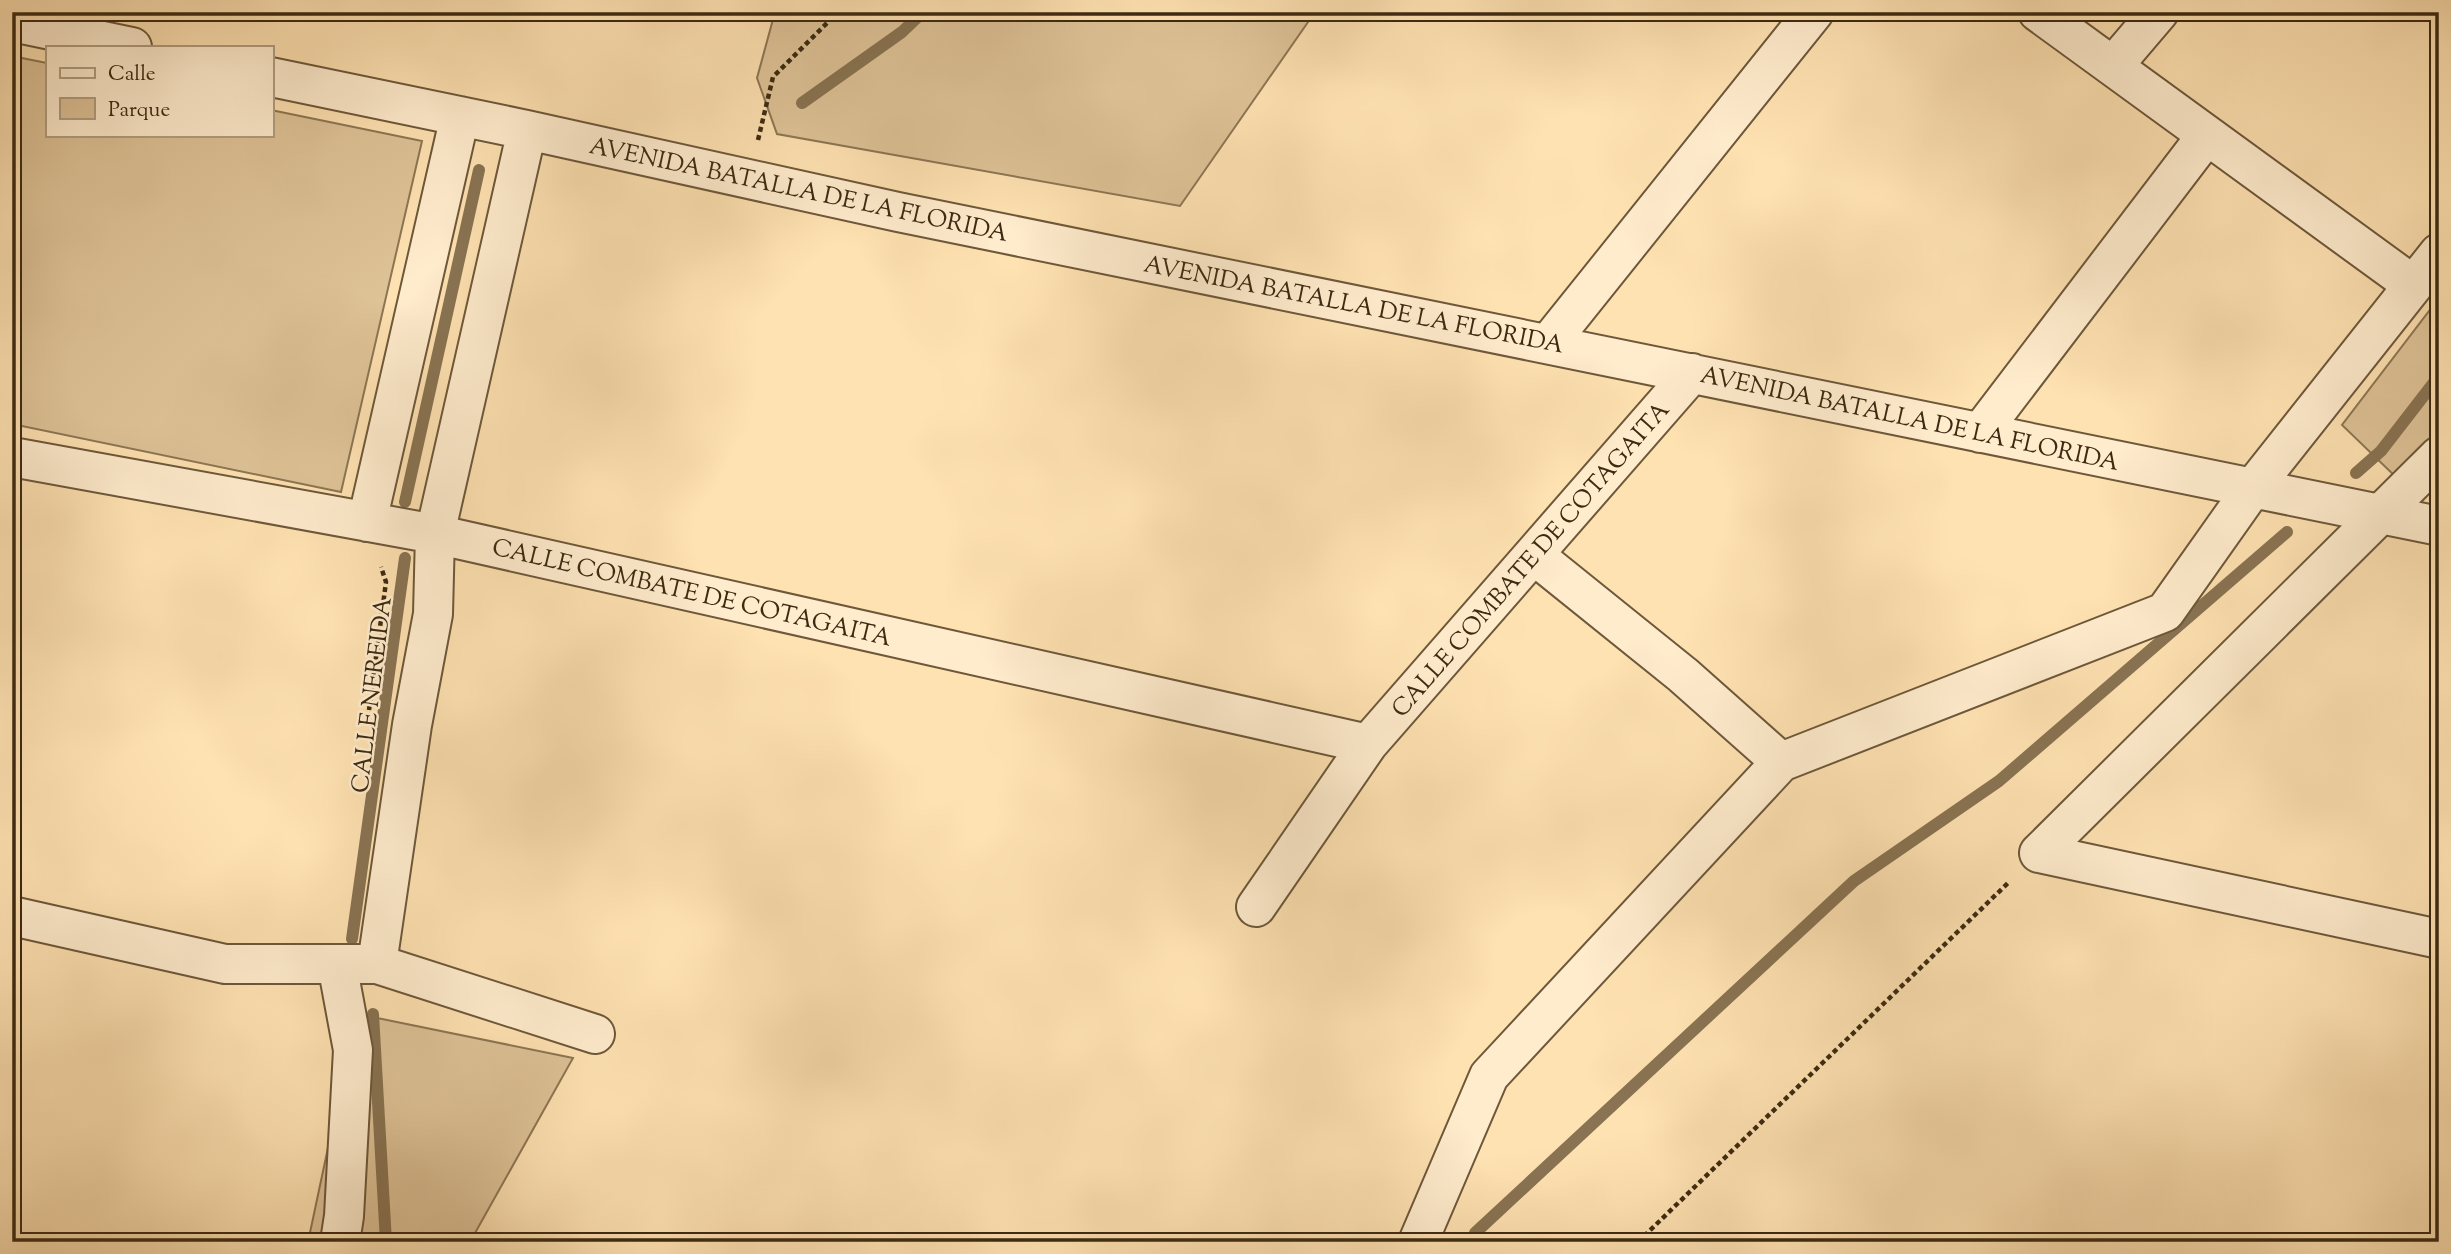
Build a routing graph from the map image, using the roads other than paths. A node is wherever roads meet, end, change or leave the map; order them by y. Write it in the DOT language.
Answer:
graph roads {
  1 [pos="1814,12"];
  2 [pos="2038,12"];
  3 [pos="2159,12"];
  4 [pos="15,19"];
  5 [pos="128,46"];
  6 [pos="2113,66"];
  7 [pos="273,77"];
  8 [pos="460,116"];
  9 [pos="527,130"];
  10 [pos="2207,135"];
  11 [pos="2439,253"];
  12 [pos="2413,285"];
  13 [pos="1548,344"];
  14 [pos="1692,373"];
  15 [pos="1980,433"];
  16 [pos="2439,456"];
  17 [pos="12,457"];
  18 [pos="2252,489"];
  19 [pos="2381,515"];
  20 [pos="367,522"];
  21 [pos="2439,526"];
  22 [pos="435,534"];
  23 [pos="1534,555"];
  24 [pos="1368,744"];
  25 [pos="1781,762"];
  26 [pos="1256,907"];
  27 [pos="12,916"];
  28 [pos="2439,939"];
  29 [pos="337,964"];
  30 [pos="377,964"];
  31 [pos="595,1034"];
  32 [pos="340,1242"];
  33 [pos="1418,1242"];
  1 -- 13 [label="street"];
  2 -- 6 [label="street"];
  3 -- 6 [label="street"];
  4 -- 5 [label="street"];
  6 -- 10 [label="street"];
  7 -- 8 [label="street, AVENIDA BATALLA DE LA FLORIDA"];
  8 -- 9 [label="street, AVENIDA BATALLA DE LA FLORIDA"];
  8 -- 20 [label="street"];
  9 -- 13 [label="street, AVENIDA BATALLA DE LA FLORIDA"];
  9 -- 22 [label="street, CALLE NEREIDA"];
  10 -- 12 [label="street"];
  10 -- 15 [label="street"];
  11 -- 12 [label="street"];
  12 -- 18 [label="street"];
  13 -- 14 [label="street, AVENIDA BATALLA DE LA FLORIDA"];
  14 -- 15 [label="street, AVENIDA BATALLA DE LA FLORIDA"];
  14 -- 23 [label="street, CALLE COMBATE DE COTAGAITA"];
  15 -- 18 [label="street, AVENIDA BATALLA DE LA FLORIDA"];
  16 -- 19 [label="street"];
  17 -- 20 [label="street, CALLE COMBATE DE COTAGAITA"];
  18 -- 19 [label="street, AVENIDA BATALLA DE LA FLORIDA"];
  18 -- 25 [label="street"];
  19 -- 21 [label="street, AVENIDA BATALLA DE LA FLORIDA"];
  19 -- 28 [label="street"];
  20 -- 22 [label="street, CALLE COMBATE DE COTAGAITA"];
  22 -- 24 [label="street, CALLE COMBATE DE COTAGAITA"];
  22 -- 30 [label="street, CALLE NEREIDA"];
  23 -- 24 [label="street, CALLE COMBATE DE COTAGAITA"];
  23 -- 25 [label="street"];
  24 -- 26 [label="street, CALLE COMBATE DE COTAGAITA"];
  25 -- 33 [label="street"];
  27 -- 29 [label="street"];
  29 -- 30 [label="street"];
  29 -- 32 [label="street"];
  30 -- 31 [label="street"];
}
